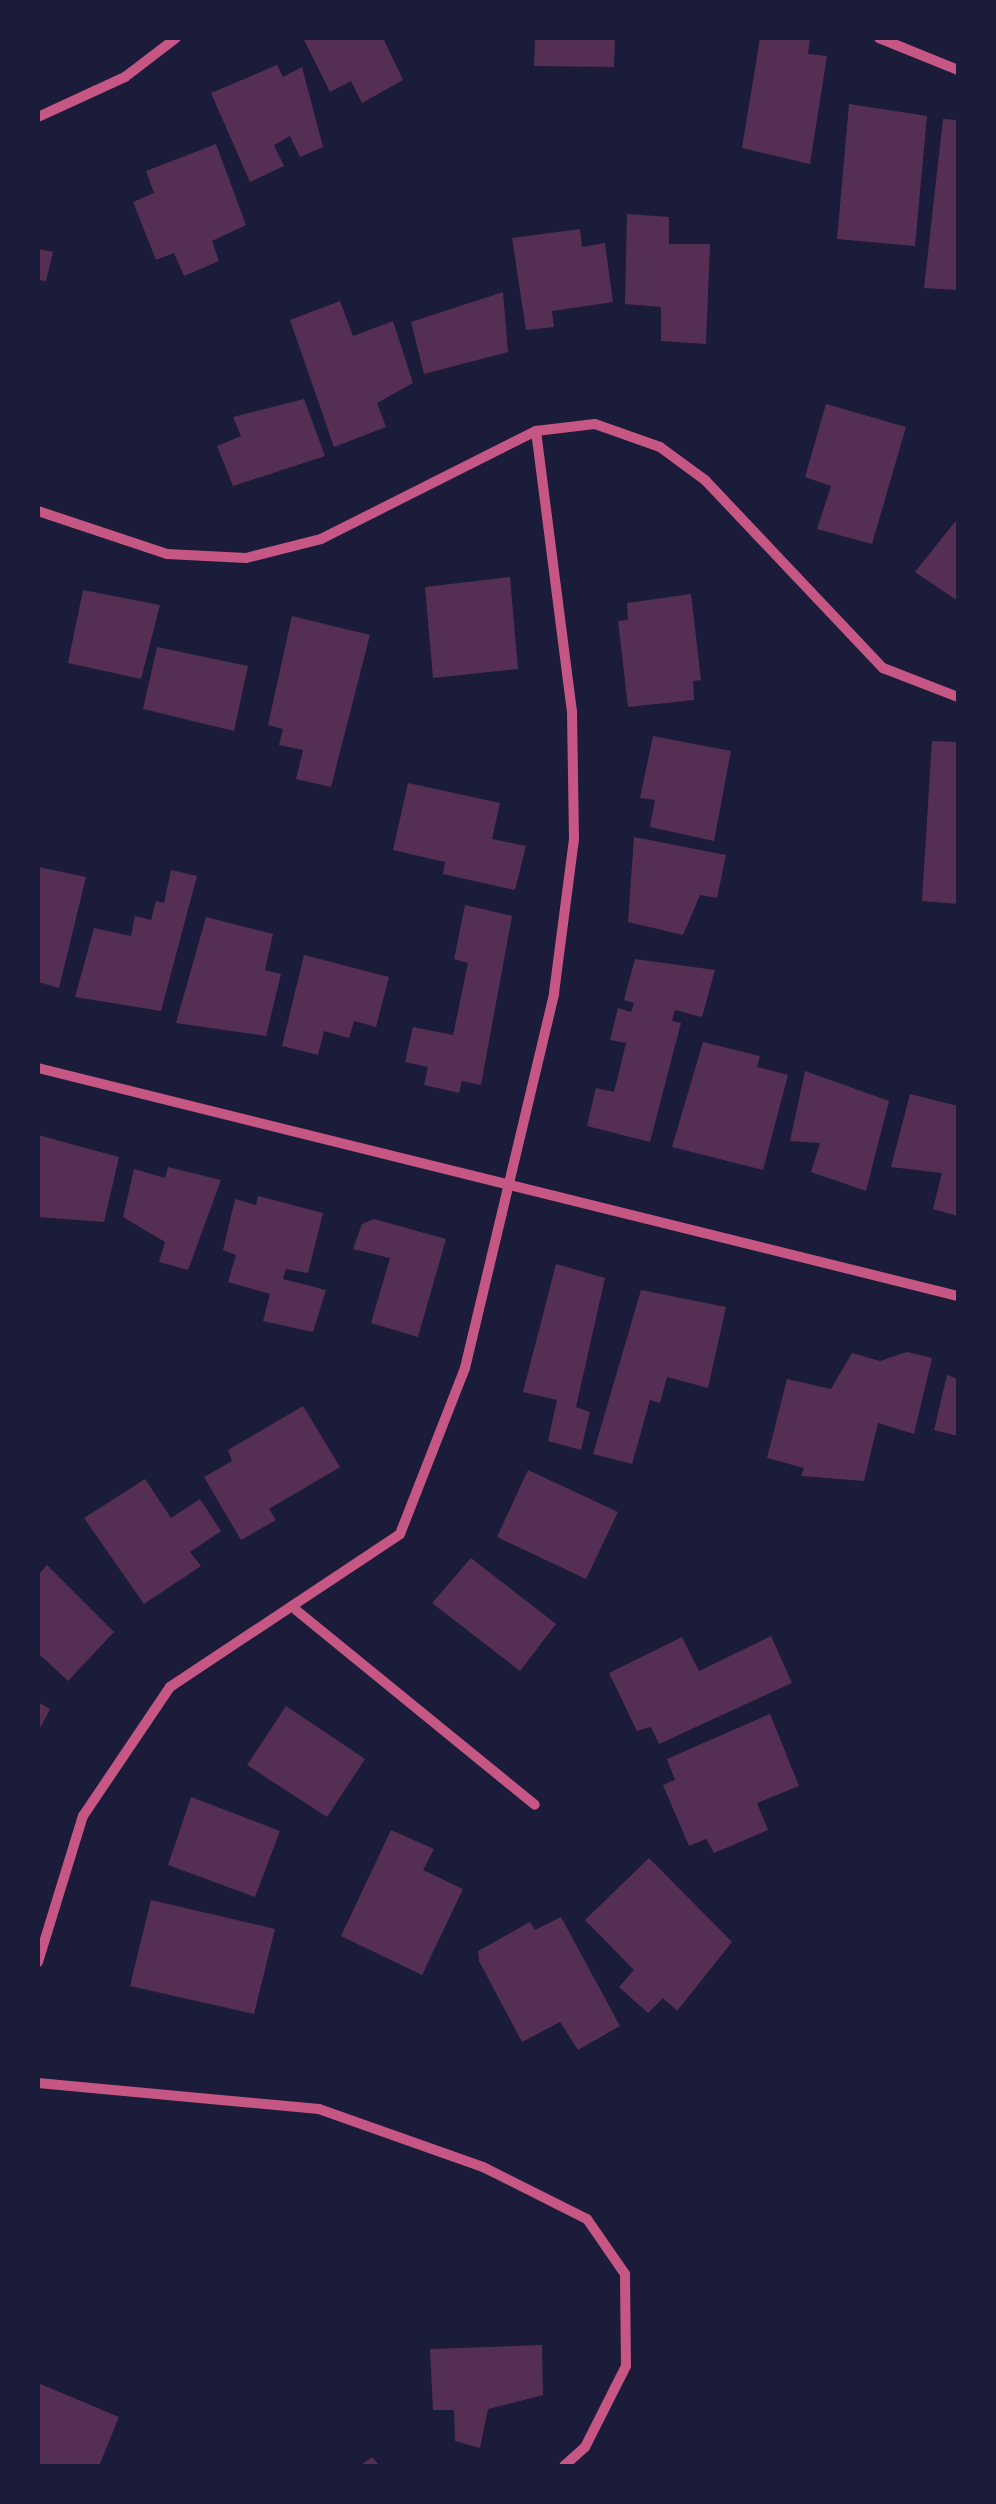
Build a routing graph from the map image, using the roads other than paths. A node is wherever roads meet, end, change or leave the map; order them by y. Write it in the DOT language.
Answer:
graph roads {
  1 [pos="176,38"];
  2 [pos="879,38"];
  3 [pos="958,70"];
  4 [pos="38,117"];
  5 [pos="536,431"];
  6 [pos="38,511"];
  7 [pos="958,697"];
  8 [pos="38,1068"];
  9 [pos="507,1184"];
  10 [pos="958,1296"];
  11 [pos="296,1610"];
  12 [pos="535,1805"];
  13 [pos="38,1962"];
  14 [pos="38,2084"];
  15 [pos="564,2466"];
  1 -- 4 [label="street"];
  2 -- 3 [label="street"];
  5 -- 6 [label="street"];
  5 -- 7 [label="street"];
  5 -- 9 [label="street"];
  8 -- 9 [label="street"];
  9 -- 10 [label="street"];
  9 -- 11 [label="street"];
  11 -- 12 [label="street"];
  11 -- 13 [label="street"];
  14 -- 15 [label="street"];
}
